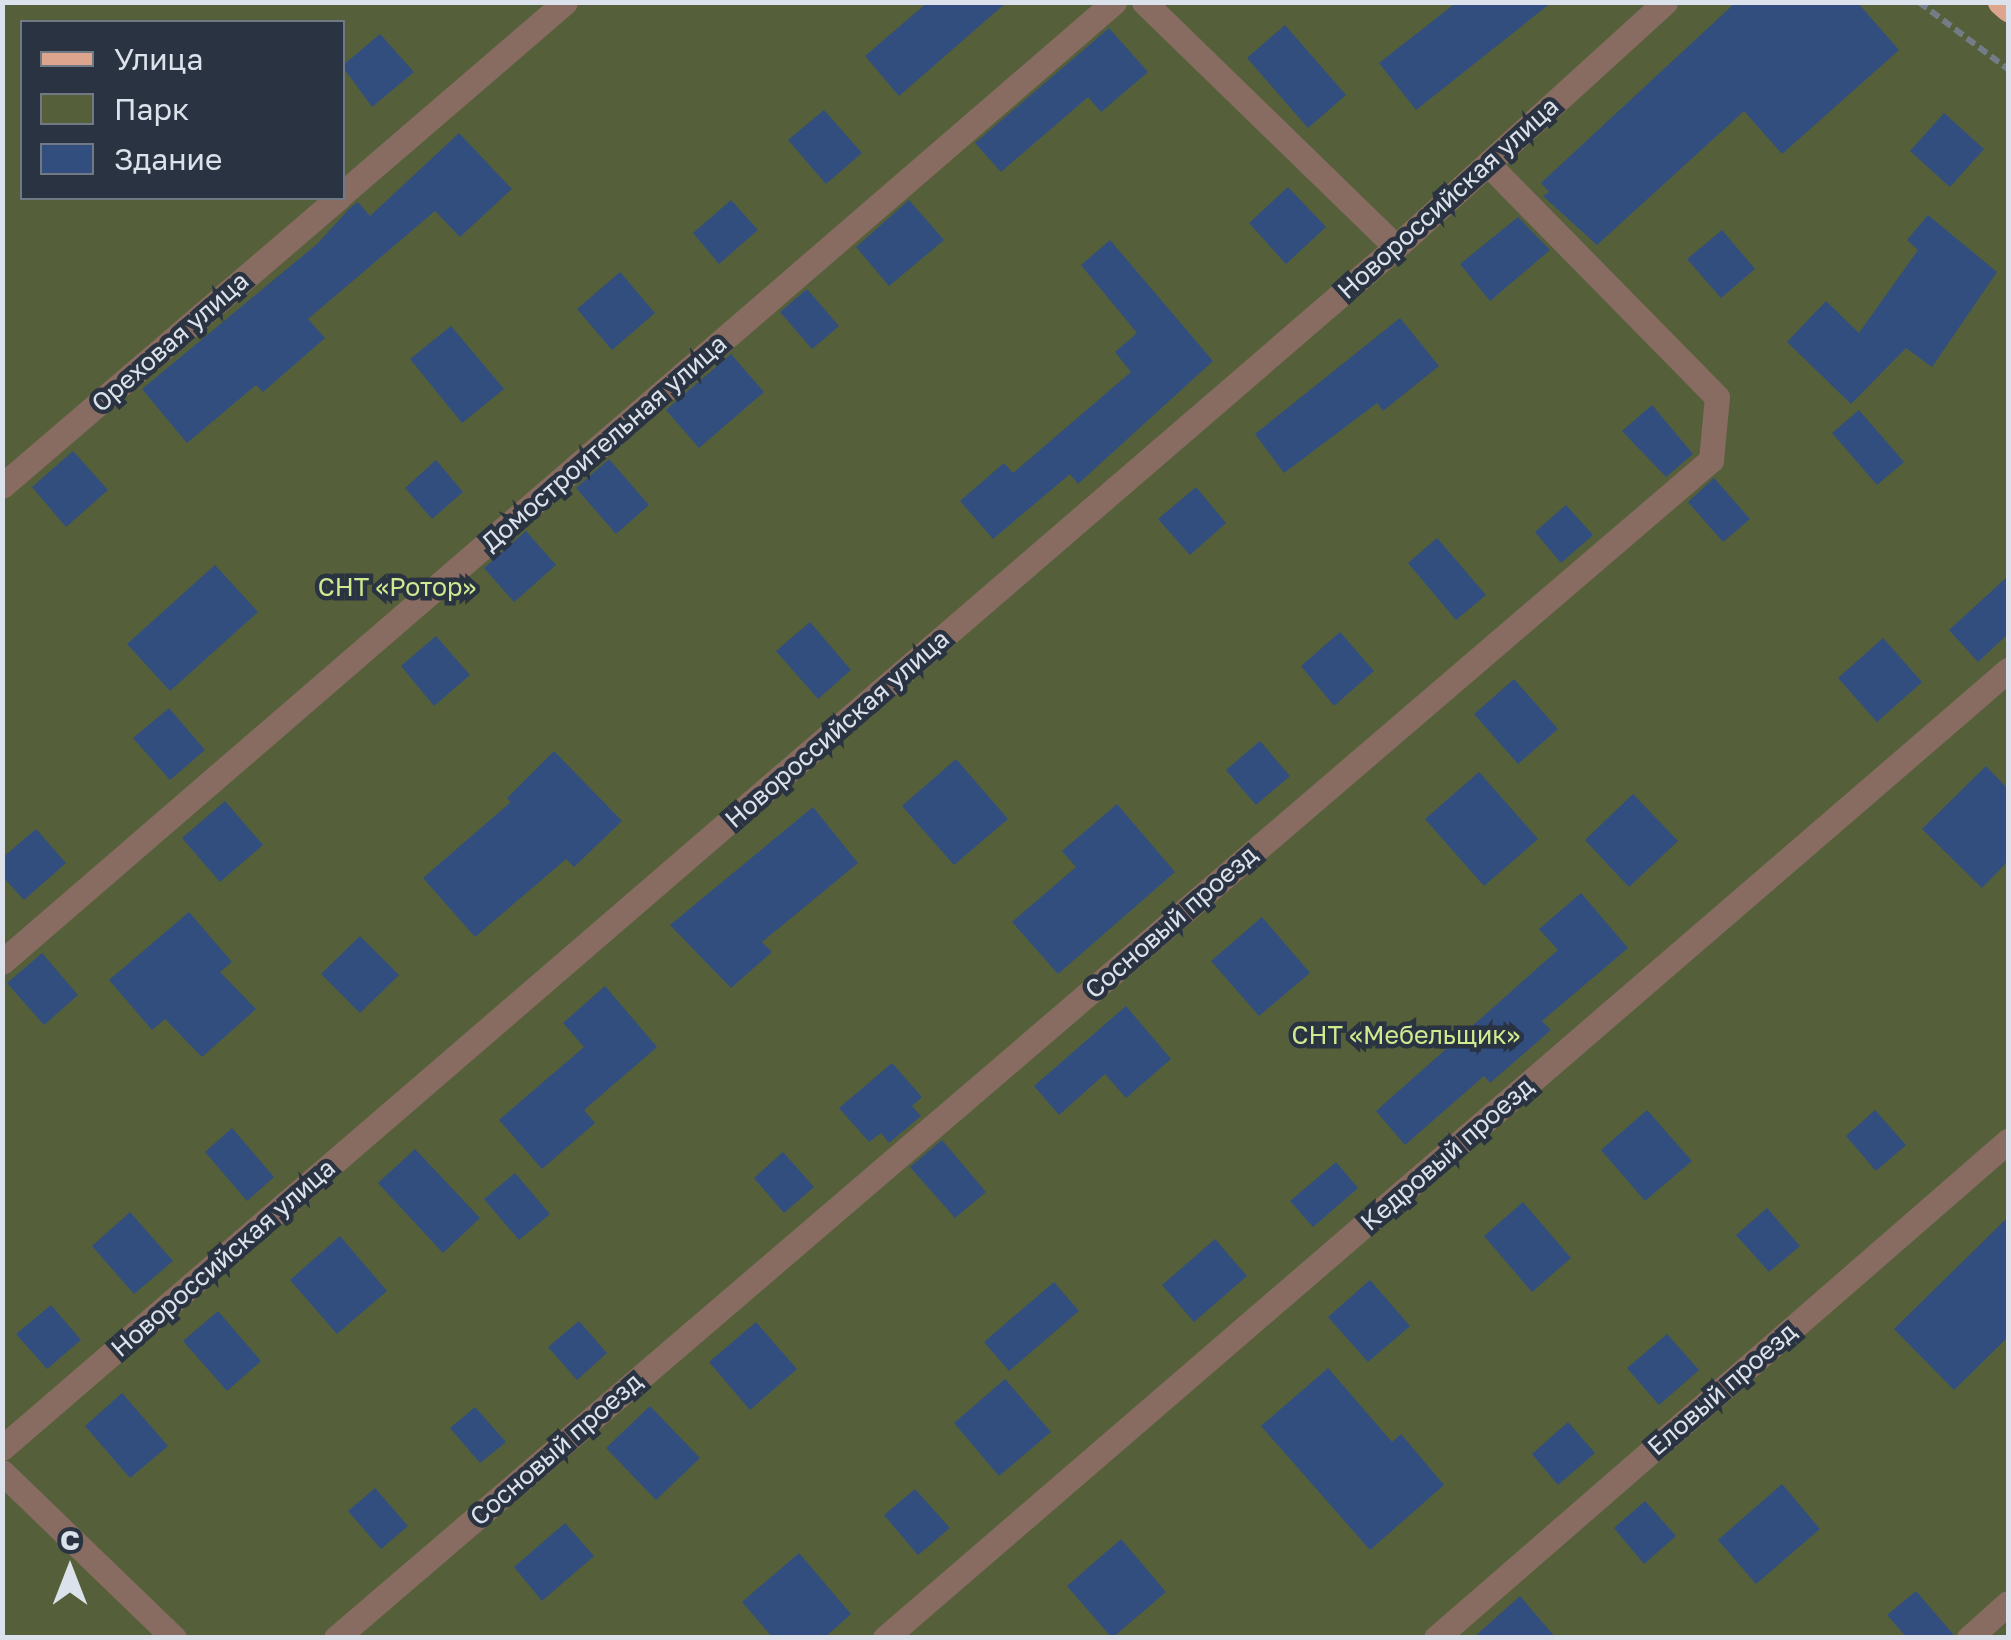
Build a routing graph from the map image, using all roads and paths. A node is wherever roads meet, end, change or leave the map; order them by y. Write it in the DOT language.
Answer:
graph roads {
  1 [pos="565,2"];
  2 [pos="1114,2"];
  3 [pos="1144,2"];
  4 [pos="1665,2"];
  5 [pos="1919,2"];
  6 [pos="2000,2"];
  7 [pos="2008,9"];
  8 [pos="2008,69"];
  9 [pos="1488,164"];
  10 [pos="345,192"];
  11 [pos="335,200"];
  12 [pos="1396,247"];
  13 [pos="2,486"];
  14 [pos="2008,670"];
  15 [pos="2,962"];
  16 [pos="2008,1141"];
  17 [pos="2,1448"];
  18 [pos="2,1472"];
  19 [pos="2008,1603"];
  20 [pos="174,1638"];
  21 [pos="336,1638"];
  22 [pos="885,1638"];
  23 [pos="1436,1638"];
  24 [pos="1969,1638"];
  1 -- 10 [label="street, Ореховая улица"];
  2 -- 15 [label="street, Домостроительная улица"];
  3 -- 12 [label="street"];
  4 -- 9 [label="street, Новороссийская улица"];
  5 -- 8 [label="path"];
  6 -- 7 [label="main road"];
  9 -- 12 [label="street, Новороссийская улица"];
  9 -- 21 [label="street, Сосновый проезд"];
  11 -- 13 [label="street, Ореховая улица"];
  12 -- 17 [label="street, Новороссийская улица"];
  14 -- 22 [label="street, Кедровый проезд"];
  16 -- 23 [label="street, Еловый проезд"];
  18 -- 20 [label="street"];
  19 -- 24 [label="street"];
}
